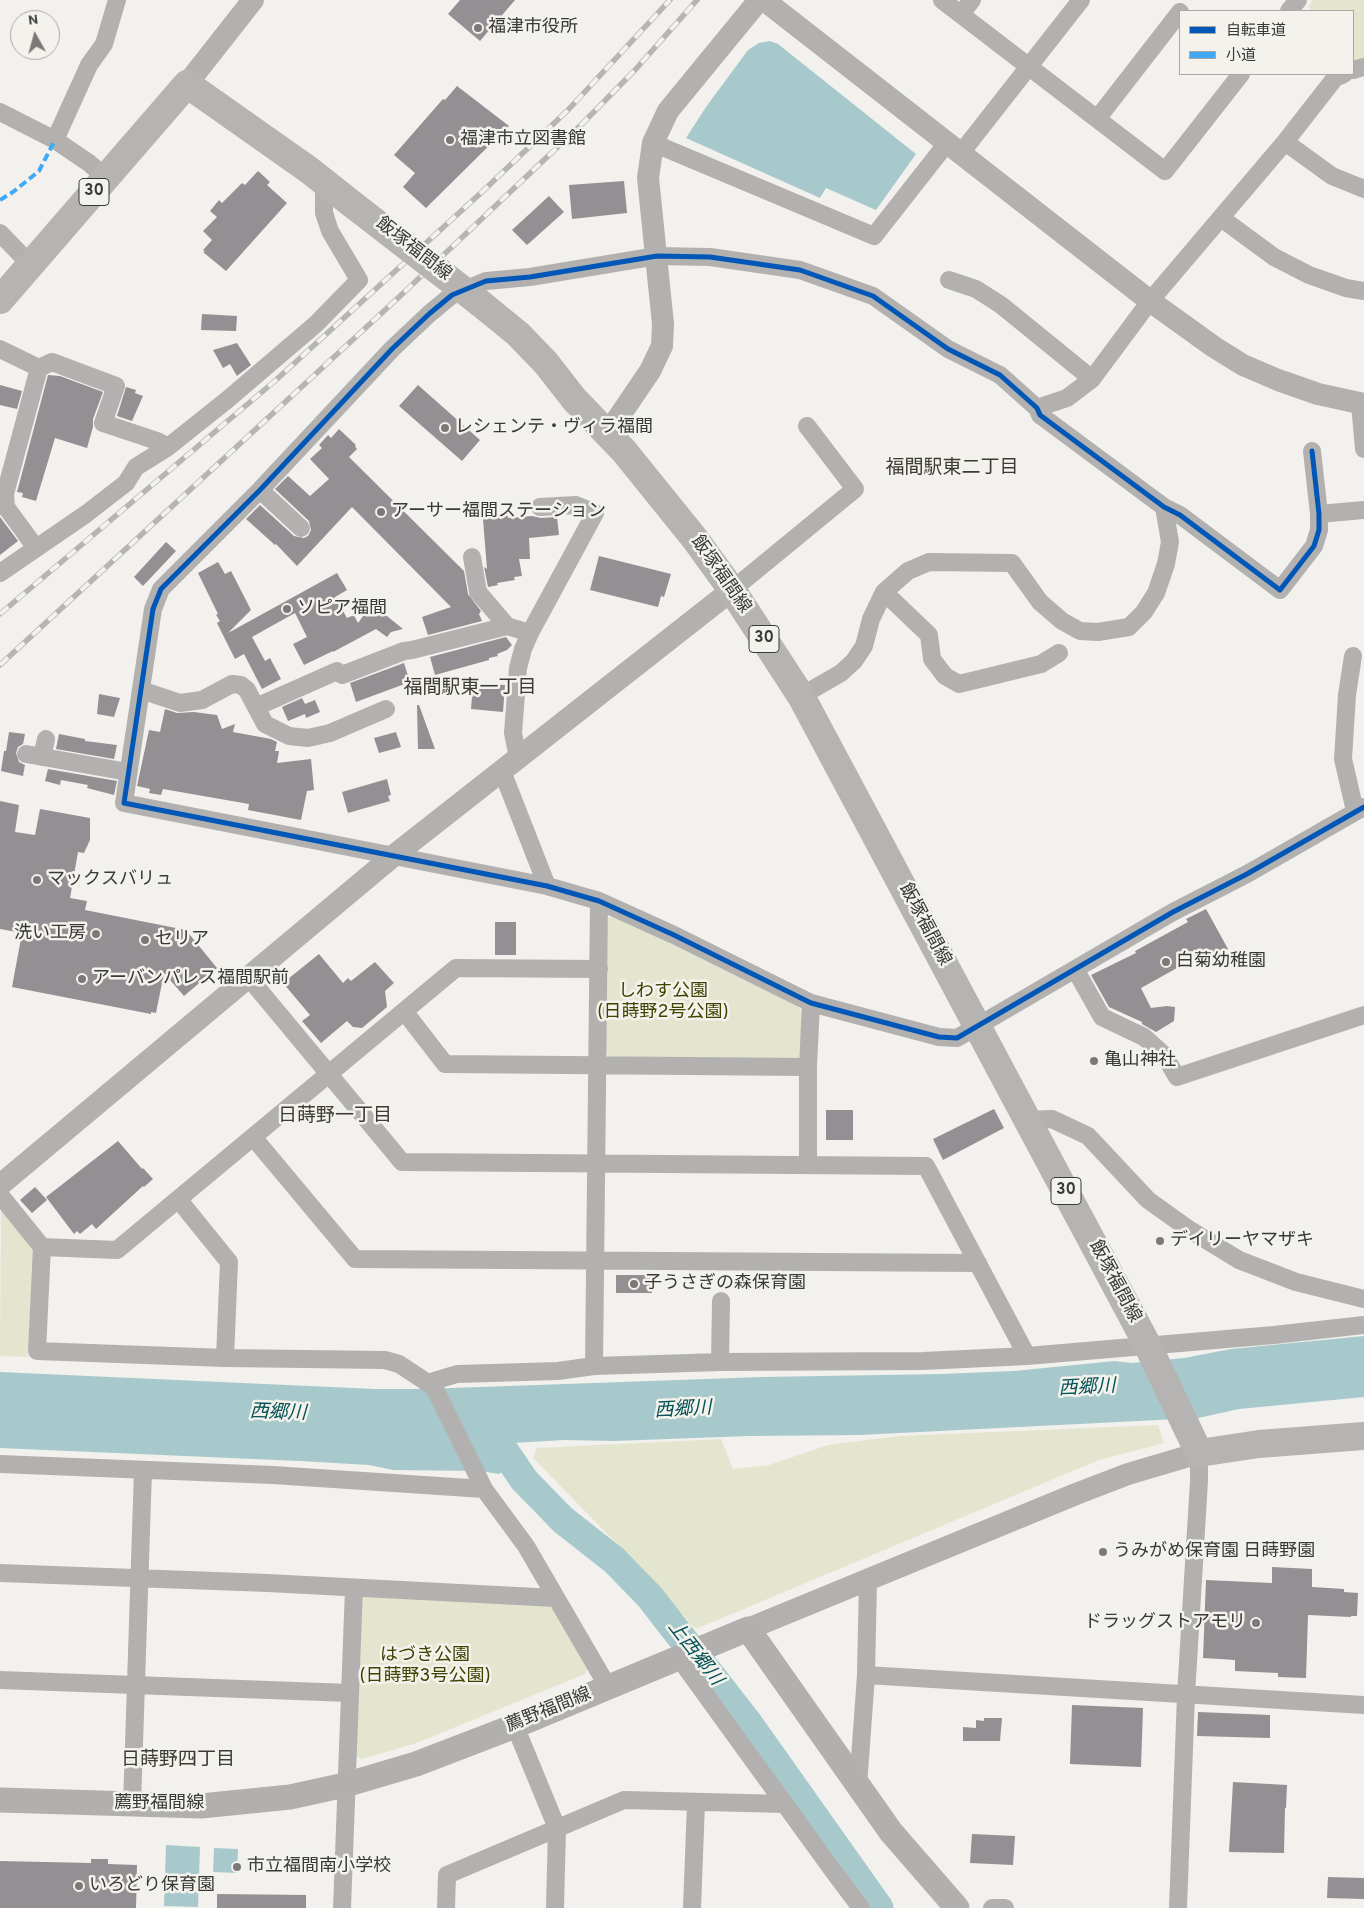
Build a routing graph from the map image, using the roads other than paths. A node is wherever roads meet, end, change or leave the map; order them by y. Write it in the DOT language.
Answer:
graph roads {
  1 [pos="118,0"];
  2 [pos="253,0"];
  3 [pos="759,0"];
  4 [pos="764,0"];
  5 [pos="942,0"];
  6 [pos="972,0"];
  7 [pos="1081,0"];
  8 [pos="1298,0"];
  9 [pos="1290,10"];
  10 [pos="961,14"];
  11 [pos="1179,15"];
  12 [pos="1028,68"];
  13 [pos="1240,75"];
  14 [pos="1342,75"];
  15 [pos="187,84"];
  16 [pos="0,112"];
  17 [pos="1097,119"];
  18 [pos="55,140"];
  19 [pos="1285,142"];
  20 [pos="653,144"];
  21 [pos="954,148"];
  22 [pos="106,178"];
  23 [pos="324,181"];
  24 [pos="1364,189"];
  25 [pos="1221,218"];
  26 [pos="0,233"];
  27 [pos="657,256"];
  28 [pos="31,265"];
  29 [pos="949,280"];
  30 [pos="1364,291"];
  31 [pos="0,300"];
  32 [pos="1150,301"];
  33 [pos="0,349"];
  34 [pos="39,368"];
  35 [pos="1092,379"];
  36 [pos="1362,404"];
  37 [pos="1037,408"];
  38 [pos="807,426"];
  39 [pos="608,433"];
  40 [pos="168,447"];
  41 [pos="1364,449"];
  42 [pos="1312,451"];
  43 [pos="260,490"];
  44 [pos="3,506"];
  45 [pos="540,507"];
  46 [pos="1164,507"];
  47 [pos="1364,510"];
  48 [pos="1319,514"];
  49 [pos="301,528"];
  50 [pos="36,548"];
  51 [pos="472,557"];
  52 [pos="0,573"];
  53 [pos="732,590"];
  54 [pos="884,592"];
  55 [pos="507,626"];
  56 [pos="530,633"];
  57 [pos="1059,652"];
  58 [pos="1353,656"];
  59 [pos="141,690"];
  60 [pos="801,696"];
  61 [pos="256,707"];
  62 [pos="386,709"];
  63 [pos="46,739"];
  64 [pos="510,765"];
  65 [pos="128,772"];
  66 [pos="1359,809"];
  67 [pos="392,857"];
  68 [pos="547,886"];
  69 [pos="599,900"];
  70 [pos="599,969"];
  71 [pos="1075,969"];
  72 [pos="248,978"];
  73 [pos="811,1003"];
  74 [pos="404,1012"];
  75 [pos="1364,1015"];
  76 [pos="978,1026"];
  77 [pos="598,1066"];
  78 [pos="808,1067"];
  79 [pos="328,1074"];
  80 [pos="1028,1120"];
  81 [pos="253,1137"];
  82 [pos="596,1163"];
  83 [pos="808,1164"];
  84 [pos="0,1185"];
  85 [pos="0,1195"];
  86 [pos="178,1199"];
  87 [pos="42,1247"];
  88 [pos="596,1260"];
  89 [pos="978,1263"];
  90 [pos="1364,1299"];
  91 [pos="720,1301"];
  92 [pos="1364,1325"];
  93 [pos="1151,1352"];
  94 [pos="1027,1356"];
  95 [pos="225,1358"];
  96 [pos="720,1362"];
  97 [pos="594,1366"];
  98 [pos="430,1385"];
  99 [pos="1364,1436"];
  100 [pos="1199,1453"];
  101 [pos="0,1464"];
  102 [pos="143,1470"];
  103 [pos="480,1482"];
  104 [pos="0,1573"];
  105 [pos="139,1578"];
  106 [pos="868,1580"];
  107 [pos="354,1588"];
  108 [pos="555,1598"];
  109 [pos="748,1629"];
  110 [pos="684,1656"];
  111 [pos="866,1675"];
  112 [pos="0,1680"];
  113 [pos="136,1685"];
  114 [pos="608,1688"];
  115 [pos="349,1692"];
  116 [pos="1186,1695"];
  117 [pos="1364,1705"];
  118 [pos="515,1726"];
  119 [pos="345,1785"];
  120 [pos="858,1786"];
  121 [pos="0,1800"];
  122 [pos="696,1802"];
  123 [pos="132,1804"];
  124 [pos="785,1804"];
  125 [pos="557,1828"];
  126 [pos="855,1906"];
  127 [pos="342,1908"];
  128 [pos="446,1908"];
  129 [pos="555,1908"];
  130 [pos="692,1908"];
  131 [pos="957,1908"];
  132 [pos="992,1908"];
  133 [pos="1005,1908"];
  134 [pos="1178,1908"];
  1 -- 18 [label="street"];
  2 -- 15 [label="street"];
  3 -- 20 [label="street"];
  4 -- 21 [label="street"];
  5 -- 10 [label="street"];
  6 -- 10 [label="street"];
  7 -- 12 [label="street"];
  8 -- 9 [label="street"];
  10 -- 12 [label="street"];
  11 -- 17 [label="street"];
  12 -- 17 [label="street"];
  12 -- 21 [label="street"];
  13 -- 17 [label="street"];
  14 -- 19 [label="street"];
  15 -- 22 [label="main road, 30"];
  15 -- 23 [label="main road, 飯塚福間線 / 30"];
  16 -- 18 [label="street"];
  18 -- 22 [label="street"];
  19 -- 24 [label="street"];
  19 -- 25 [label="street"];
  20 -- 21 [label="street"];
  20 -- 27 [label="street"];
  21 -- 32 [label="street"];
  22 -- 28 [label="main road, 30"];
  23 -- 39 [label="main road, 飯塚福間線 / 30, bridge"];
  23 -- 40 [label="street"];
  25 -- 30 [label="street"];
  25 -- 32 [label="street"];
  26 -- 28 [label="street"];
  27 -- 37 [label="street"];
  27 -- 39 [label="street"];
  27 -- 43 [label="street"];
  28 -- 31 [label="main road, 30"];
  29 -- 35 [label="street"];
  32 -- 35 [label="street"];
  32 -- 36 [label="street"];
  33 -- 34 [label="street"];
  34 -- 40 [label="street"];
  34 -- 44 [label="street"];
  35 -- 37 [label="street"];
  36 -- 41 [label="street"];
  37 -- 46 [label="street"];
  38 -- 53 [label="street"];
  39 -- 53 [label="main road, 飯塚福間線 / 30"];
  40 -- 50 [label="street"];
  42 -- 48 [label="street"];
  43 -- 49 [label="street"];
  43 -- 59 [label="street"];
  44 -- 50 [label="street"];
  45 -- 56 [label="street"];
  46 -- 48 [label="street"];
  46 -- 54 [label="street"];
  47 -- 48 [label="street"];
  50 -- 52 [label="street"];
  51 -- 55 [label="street"];
  53 -- 60 [label="main road, 飯塚福間線 / 30"];
  53 -- 64 [label="street"];
  54 -- 57 [label="street"];
  54 -- 60 [label="street"];
  55 -- 56 [label="street"];
  55 -- 61 [label="street"];
  56 -- 64 [label="street"];
  58 -- 66 [label="street"];
  59 -- 61 [label="street"];
  59 -- 65 [label="street"];
  60 -- 76 [label="main road, 飯塚福間線 / 30"];
  61 -- 62 [label="street"];
  63 -- 65 [label="street"];
  64 -- 67 [label="street"];
  64 -- 68 [label="street"];
  65 -- 67 [label="street"];
  66 -- 71 [label="street"];
  67 -- 68 [label="street"];
  67 -- 72 [label="street"];
  68 -- 69 [label="street"];
  69 -- 70 [label="street"];
  69 -- 73 [label="street"];
  70 -- 74 [label="street"];
  70 -- 77 [label="street"];
  71 -- 75 [label="street"];
  71 -- 76 [label="street"];
  72 -- 79 [label="street"];
  72 -- 84 [label="street"];
  73 -- 76 [label="street"];
  73 -- 78 [label="street"];
  74 -- 77 [label="street"];
  74 -- 79 [label="street"];
  76 -- 80 [label="main road, 飯塚福間線 / 30"];
  77 -- 78 [label="street"];
  77 -- 82 [label="street"];
  78 -- 83 [label="street"];
  79 -- 81 [label="street"];
  79 -- 82 [label="street"];
  80 -- 90 [label="street"];
  80 -- 93 [label="main road, 飯塚福間線 / 30"];
  81 -- 86 [label="street"];
  81 -- 88 [label="street"];
  82 -- 83 [label="street"];
  82 -- 88 [label="street"];
  83 -- 89 [label="street"];
  85 -- 87 [label="street"];
  86 -- 87 [label="street"];
  86 -- 95 [label="street"];
  87 -- 95 [label="street"];
  88 -- 89 [label="street"];
  88 -- 97 [label="street"];
  89 -- 94 [label="street"];
  91 -- 96 [label="street"];
  92 -- 93 [label="street"];
  93 -- 94 [label="street"];
  93 -- 100 [label="main road, 飯塚福間線 / 30"];
  94 -- 96 [label="street"];
  95 -- 98 [label="street"];
  96 -- 97 [label="street"];
  97 -- 98 [label="street"];
  98 -- 103 [label="street"];
  99 -- 100 [label="main road"];
  100 -- 106 [label="street"];
  100 -- 116 [label="street"];
  101 -- 102 [label="street"];
  102 -- 103 [label="street"];
  102 -- 105 [label="street"];
  103 -- 108 [label="street"];
  104 -- 105 [label="street"];
  105 -- 107 [label="street"];
  105 -- 113 [label="street"];
  106 -- 109 [label="street"];
  106 -- 111 [label="street"];
  107 -- 108 [label="street"];
  107 -- 115 [label="street"];
  108 -- 114 [label="street"];
  109 -- 110 [label="main road, 薦野福間線"];
  109 -- 120 [label="main road"];
  110 -- 114 [label="main road, 薦野福間線"];
  110 -- 124 [label="street"];
  111 -- 116 [label="street"];
  111 -- 120 [label="street"];
  112 -- 113 [label="street"];
  113 -- 115 [label="street"];
  113 -- 123 [label="street"];
  114 -- 118 [label="main road, 薦野福間線"];
  115 -- 119 [label="street"];
  116 -- 117 [label="street"];
  116 -- 134 [label="street"];
  118 -- 119 [label="main road, 薦野福間線"];
  118 -- 125 [label="street"];
  119 -- 123 [label="main road, 薦野福間線"];
  119 -- 127 [label="street"];
  120 -- 131 [label="main road"];
  121 -- 123 [label="main road, 薦野福間線"];
  122 -- 124 [label="street"];
  122 -- 125 [label="street"];
  122 -- 130 [label="street"];
  124 -- 126 [label="street"];
  125 -- 128 [label="street"];
  125 -- 129 [label="street"];
  132 -- 133 [label="street"];
}
